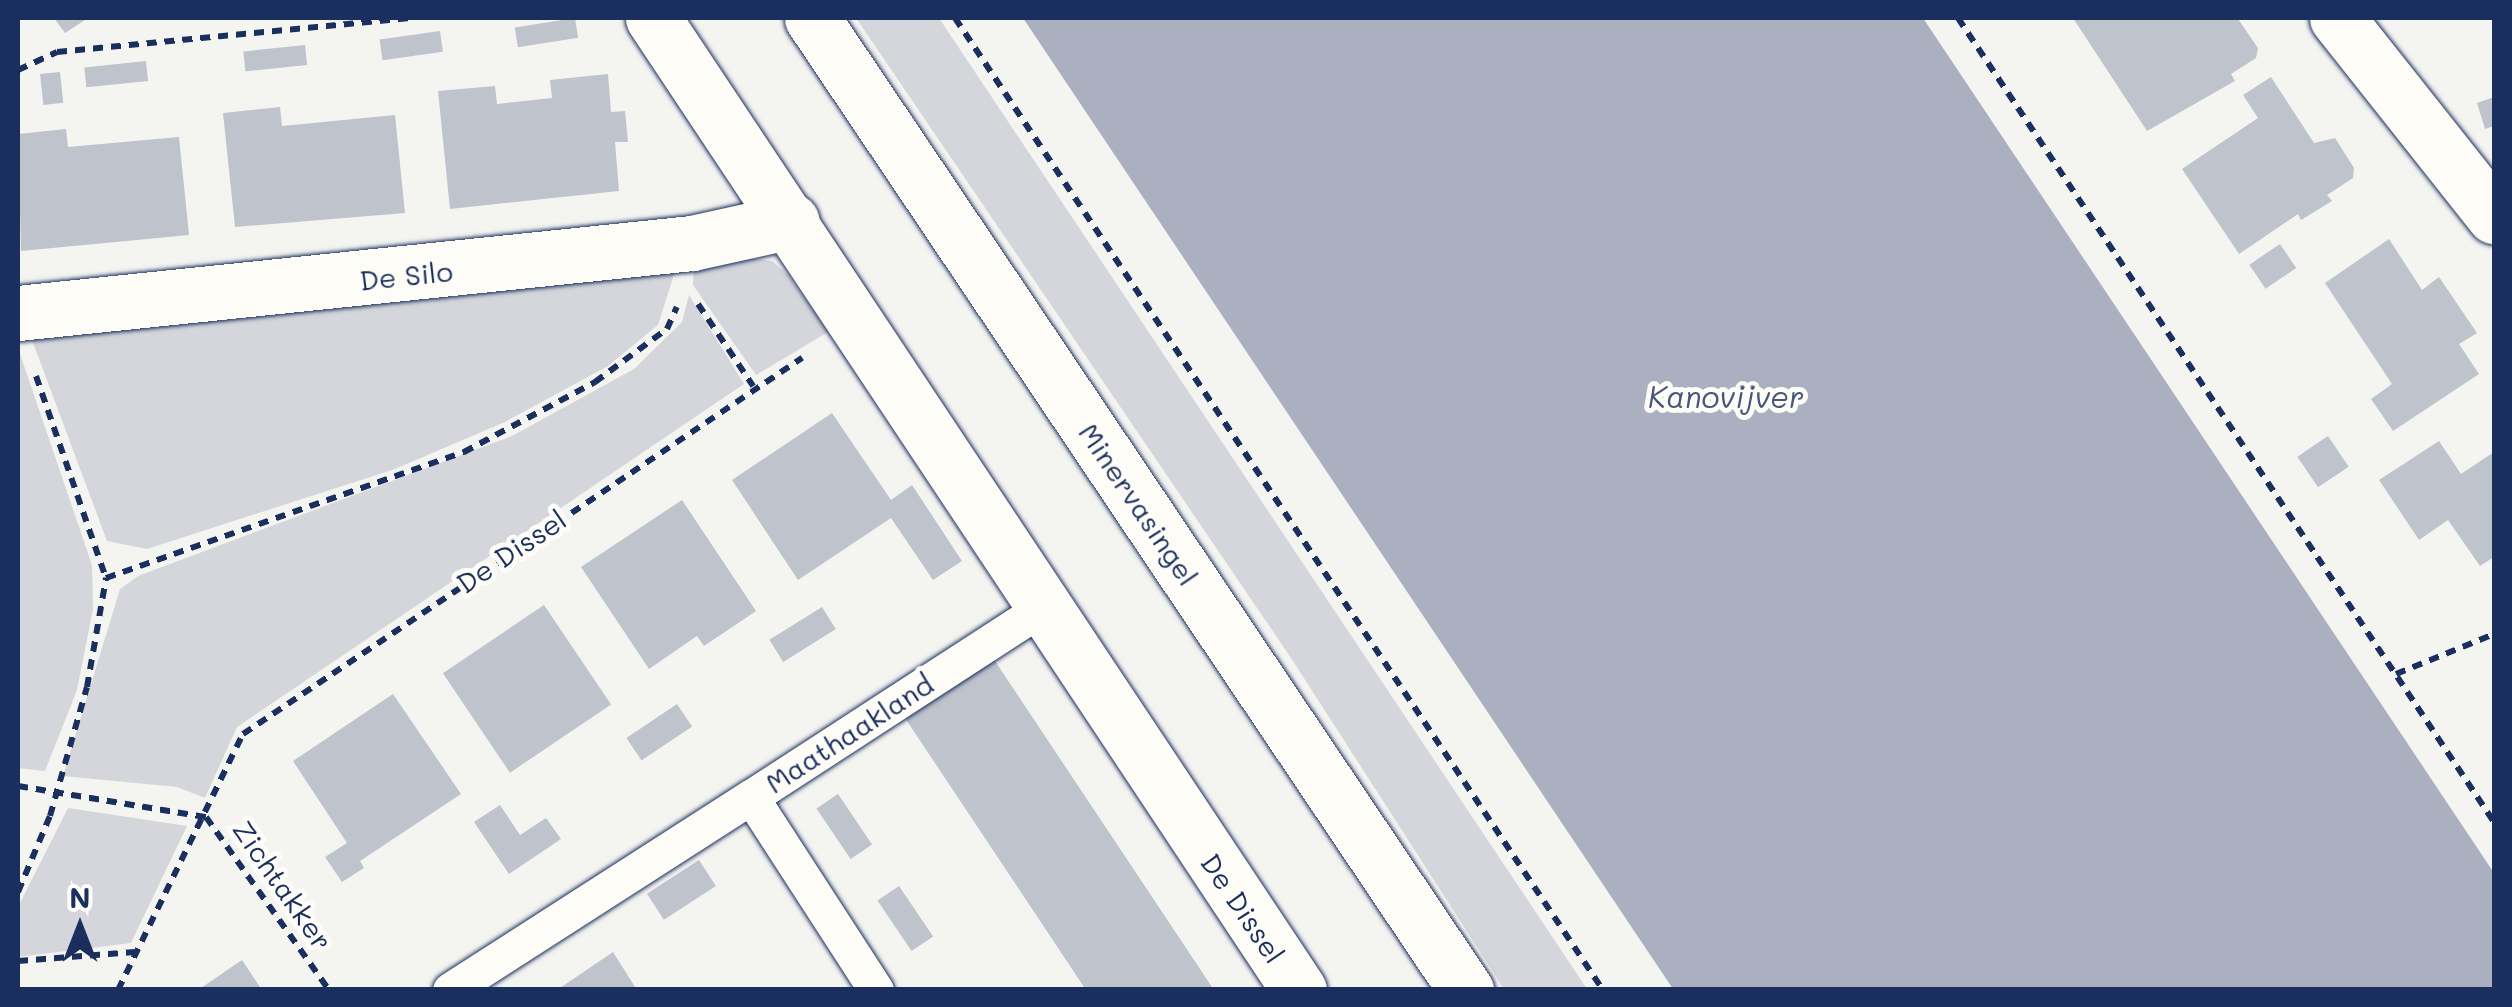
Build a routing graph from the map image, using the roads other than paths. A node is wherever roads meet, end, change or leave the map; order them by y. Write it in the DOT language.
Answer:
graph roads {
  1 [pos="654,18"];
  2 [pos="812,18"];
  3 [pos="2337,18"];
  4 [pos="2494,216"];
  5 [pos="792,221"];
  6 [pos="24,336"];
  7 [pos="1040,610"];
  8 [pos="750,797"];
  9 [pos="450,990"];
  10 [pos="876,990"];
  11 [pos="1298,990"];
  12 [pos="1466,990"];
  1 -- 5 [label="street, De Dissel"];
  2 -- 12 [label="street, Minervasingel"];
  3 -- 4 [label="street"];
  5 -- 6 [label="street, De Silo"];
  5 -- 7 [label="street, De Dissel"];
  7 -- 8 [label="lane, Maathaakland"];
  7 -- 11 [label="street, De Dissel"];
  8 -- 9 [label="lane"];
  8 -- 10 [label="lane, Maathaakland"];
}
